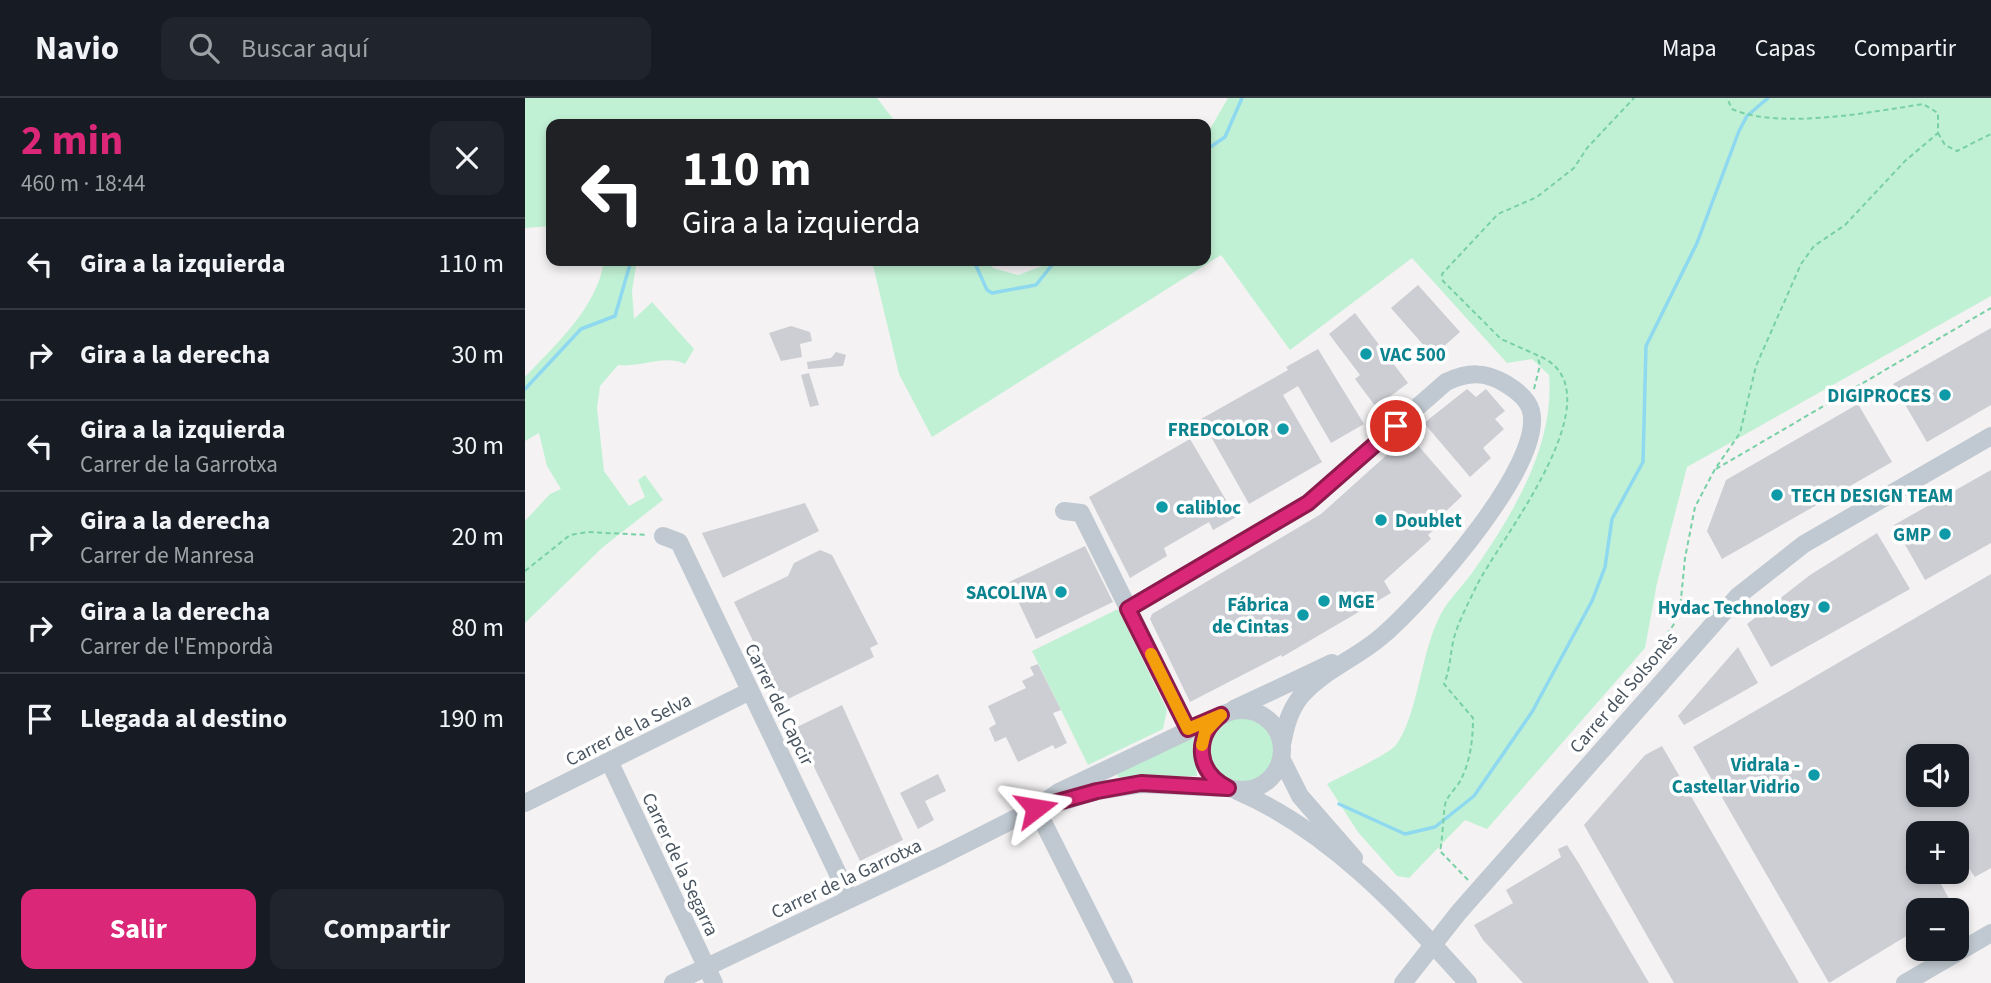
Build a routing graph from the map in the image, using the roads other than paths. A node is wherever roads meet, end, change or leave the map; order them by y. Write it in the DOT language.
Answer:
graph roads {
  1 [pos="1991,436"];
  2 [pos="1064,511"];
  3 [pos="663,536"];
  4 [pos="1128,609"];
  5 [pos="1358,654"];
  6 [pos="750,691"];
  7 [pos="1226,713"];
  8 [pos="1188,729"];
  9 [pos="1282,752"];
  10 [pos="610,763"];
  11 [pos="1232,790"];
  12 [pos="525,803"];
  13 [pos="1036,808"];
  14 [pos="1367,878"];
  15 [pos="850,900"];
  16 [pos="1991,933"];
  17 [pos="1433,947"];
  18 [pos="711,975"];
  19 [pos="673,983"];
  20 [pos="1124,983"];
  21 [pos="1403,983"];
  22 [pos="1468,983"];
  23 [pos="1905,983"];
  1 -- 17 [label="street, Carrer del Solsonès"];
  2 -- 4 [label="street"];
  3 -- 6 [label="street, Carrer del Capcir"];
  4 -- 5 [label="street, Carrer de la Garrotxa"];
  4 -- 8 [label="street"];
  5 -- 7 [label="street, Carrer de la Garrotxa"];
  5 -- 9 [label="street, Carrer de la Garrotxa"];
  6 -- 10 [label="street, Carrer de la Selva"];
  6 -- 15 [label="street, Carrer del Capcir"];
  7 -- 8 [label="street, Carrer de la Garrotxa"];
  7 -- 9 [label="street"];
  7 -- 11 [label="street"];
  8 -- 13 [label="street, Carrer de la Garrotxa"];
  9 -- 11 [label="street"];
  9 -- 14 [label="street"];
  10 -- 12 [label="street, Carrer de la Selva"];
  10 -- 18 [label="street, Carrer de la Segarra"];
  11 -- 13 [label="street, Carrer de la Garrotxa"];
  11 -- 14 [label="street"];
  13 -- 15 [label="street, Carrer de la Garrotxa"];
  13 -- 20 [label="street"];
  14 -- 17 [label="street"];
  15 -- 18 [label="street, Carrer de la Garrotxa"];
  16 -- 23 [label="street"];
  17 -- 21 [label="street, Carrer del Solsonès"];
  17 -- 22 [label="street"];
  18 -- 19 [label="street, Carrer de la Garrotxa"];
}
